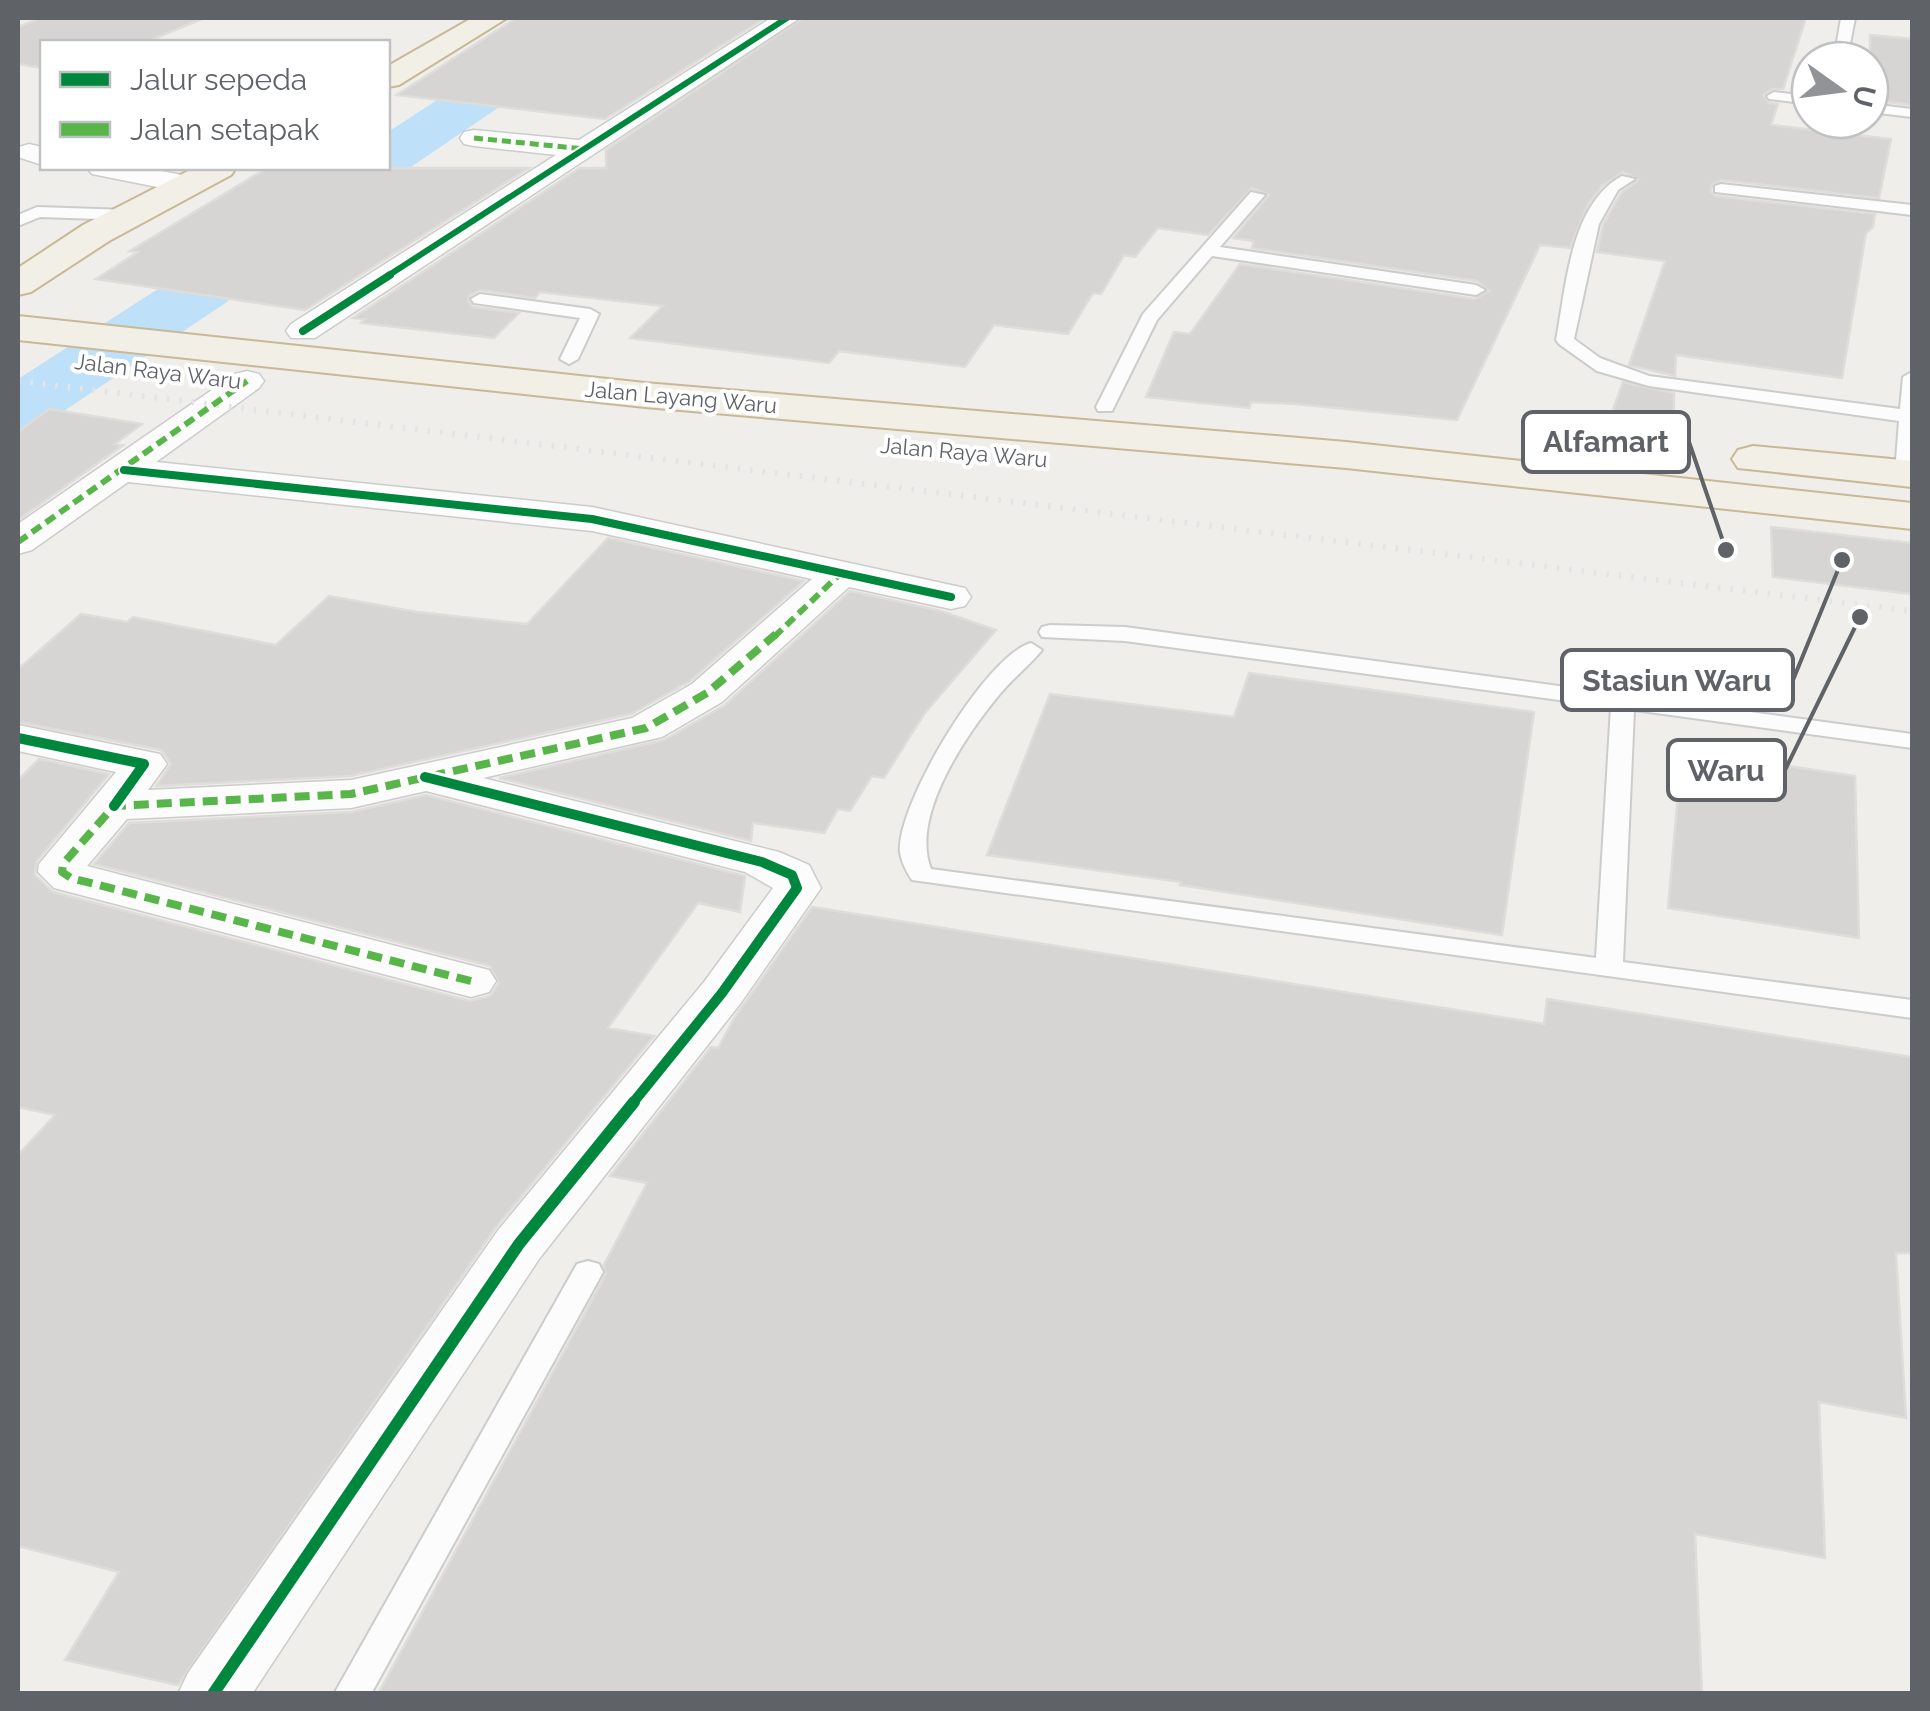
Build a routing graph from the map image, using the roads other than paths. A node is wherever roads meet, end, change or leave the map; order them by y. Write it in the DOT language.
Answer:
graph roads {
  1 [pos="492,18"];
  2 [pos="786,18"];
  3 [pos="390,77"];
  4 [pos="1774,96"];
  5 [pos="1790,98"];
  6 [pos="474,138"];
  7 [pos="585,149"];
  8 [pos="113,170"];
  9 [pos="215,170"];
  10 [pos="1627,180"];
  11 [pos="187,184"];
  12 [pos="1721,189"];
  13 [pos="1257,195"];
  14 [pos="1912,210"];
  15 [pos="18,220"];
  16 [pos="112,224"];
  17 [pos="1211,251"];
  18 [pos="18,262"];
  19 [pos="18,284"];
  20 [pos="1476,290"];
  21 [pos="480,300"];
  22 [pos="18,303"];
  23 [pos="85,309"];
  24 [pos="18,318"];
  25 [pos="303,331"];
  26 [pos="23,347"];
  27 [pos="569,359"];
  28 [pos="1912,378"];
  29 [pos="247,381"];
  30 [pos="1104,407"];
  31 [pos="1907,416"];
  32 [pos="1616,448"];
  33 [pos="1346,455"];
  34 [pos="1712,456"];
  35 [pos="124,470"];
  36 [pos="1910,480"];
  37 [pos="1912,516"];
  38 [pos="1912,535"];
  39 [pos="18,542"];
  40 [pos="840,574"];
  41 [pos="951,597"];
  42 [pos="1623,703"];
  43 [pos="18,738"];
  44 [pos="1912,741"];
  45 [pos="424,777"];
  46 [pos="114,806"];
  47 [pos="1609,968"];
  48 [pos="471,981"];
  49 [pos="1912,1009"];
  50 [pos="588,1272"];
  51 [pos="213,1694"];
  52 [pos="352,1694"];
  1 -- 3 [label="highway"];
  2 -- 7 [label="street"];
  4 -- 5 [label="lane"];
  6 -- 7 [label="street"];
  7 -- 25 [label="street"];
  8 -- 11 [label="street"];
  9 -- 11 [label="highway"];
  10 -- 31 [label="lane"];
  11 -- 16 [label="highway"];
  12 -- 14 [label="lane"];
  13 -- 17 [label="lane"];
  15 -- 16 [label="lane"];
  16 -- 18 [label="highway"];
  16 -- 19 [label="highway"];
  16 -- 23 [label="highway"];
  17 -- 20 [label="lane"];
  17 -- 30 [label="lane"];
  21 -- 27 [label="lane"];
  22 -- 23 [label="highway, Jalan Raya Waru"];
  23 -- 24 [label="highway"];
  23 -- 25 [label="highway, Jalan Raya Waru"];
  25 -- 27 [label="highway, Jalan Raya Waru"];
  26 -- 29 [label="highway, Jalan Raya Waru"];
  26 -- 33 [label="highway, Jalan Layang Waru"];
  27 -- 30 [label="highway, Jalan Raya Waru"];
  28 -- 31 [label="lane"];
  29 -- 35 [label="street"];
  29 -- 38 [label="highway, Jalan Raya Waru"];
  30 -- 32 [label="highway, Jalan Raya Waru"];
  31 -- 36 [label="lane"];
  33 -- 36 [label="highway, Jalan Layang Waru"];
  33 -- 37 [label="highway, Jalan Layang Waru"];
  34 -- 36 [label="highway"];
  35 -- 39 [label="street"];
  35 -- 40 [label="street"];
  40 -- 41 [label="street"];
  40 -- 45 [label="street"];
  42 -- 44 [label="lane"];
  42 -- 47 [label="lane"];
  42 -- 47 [label="lane"];
  43 -- 46 [label="street"];
  45 -- 46 [label="street"];
  45 -- 51 [label="street"];
  46 -- 48 [label="street"];
  47 -- 49 [label="lane"];
  50 -- 52 [label="lane"];
}
